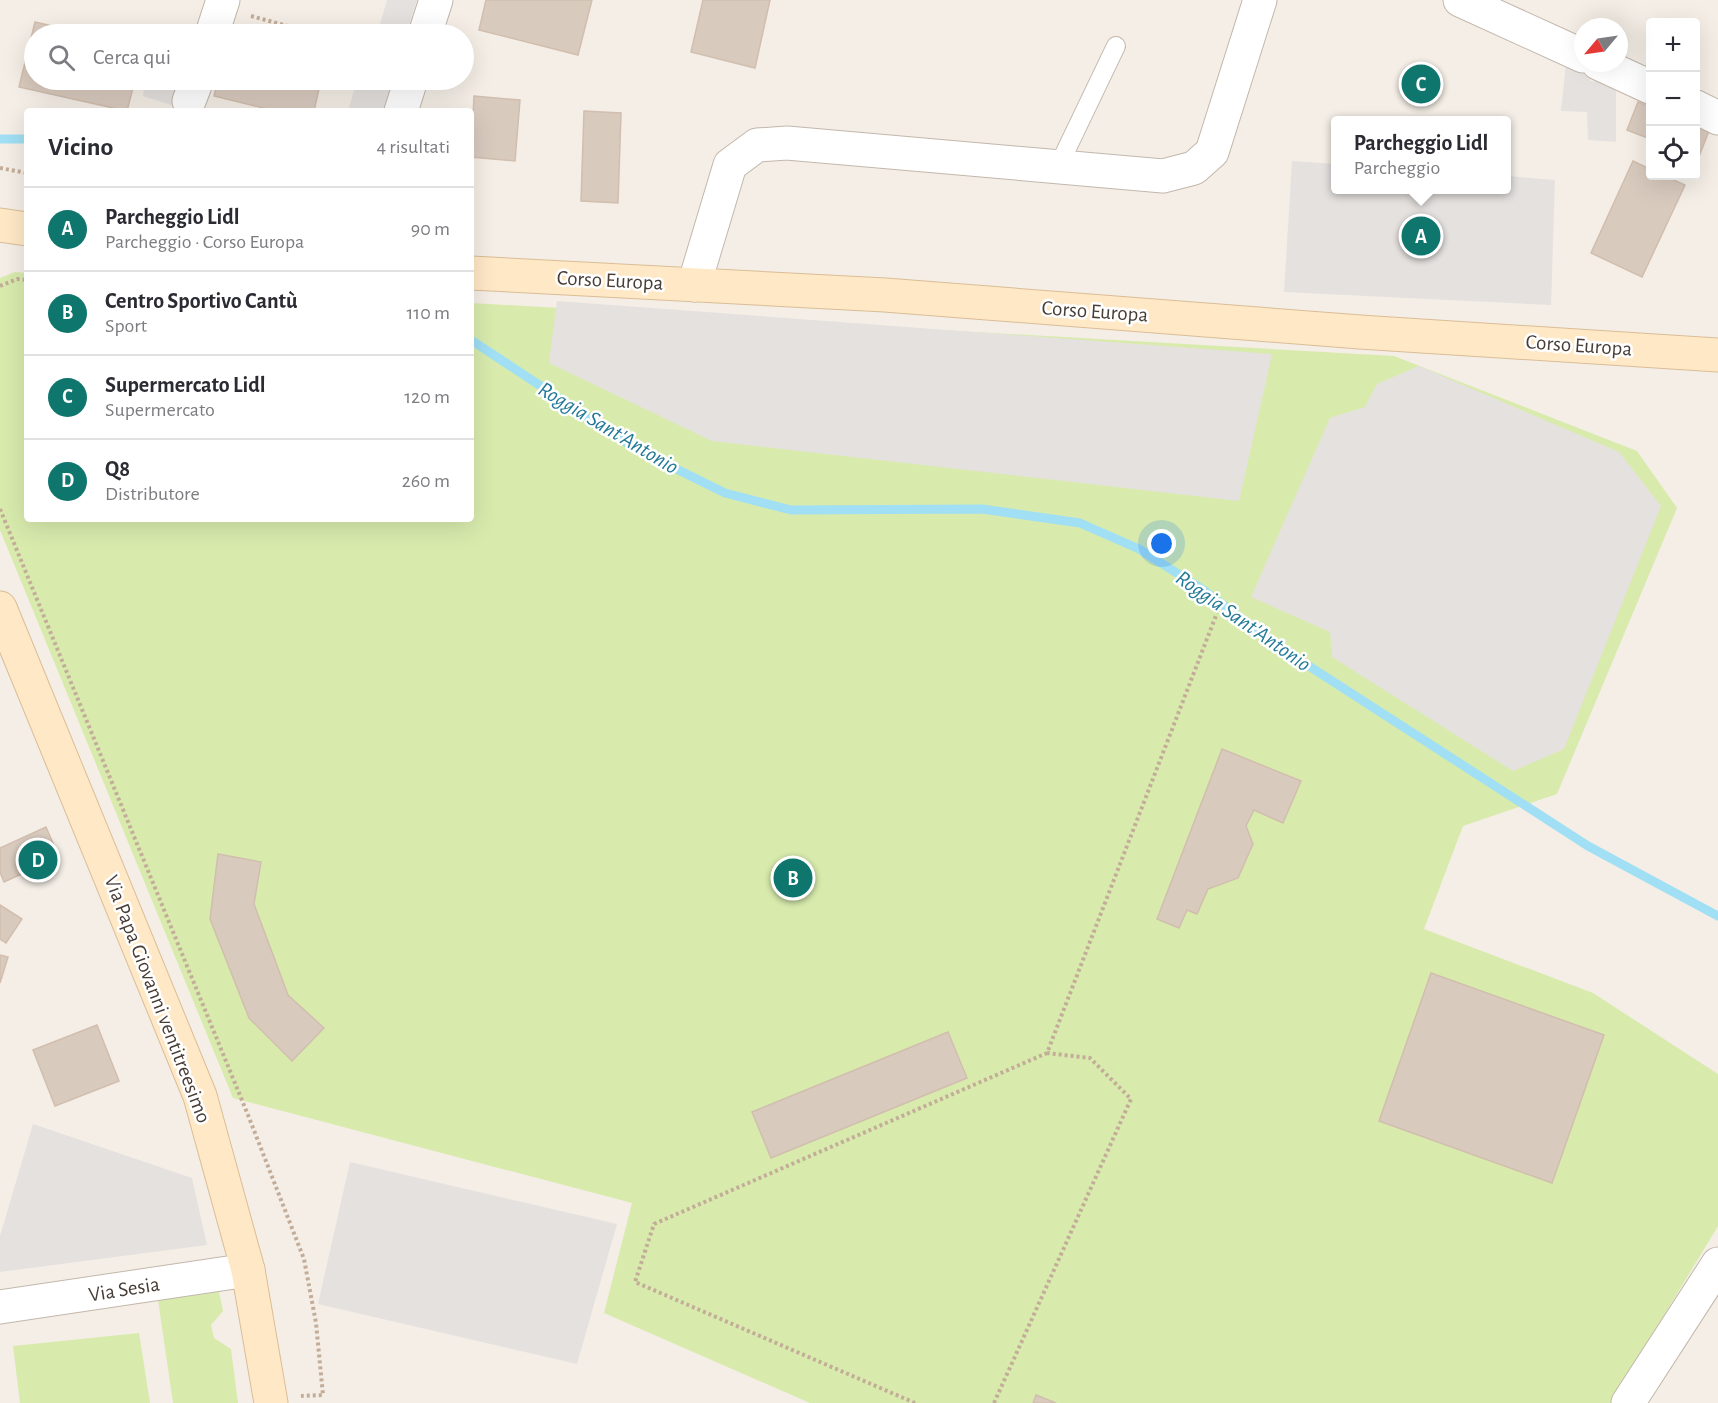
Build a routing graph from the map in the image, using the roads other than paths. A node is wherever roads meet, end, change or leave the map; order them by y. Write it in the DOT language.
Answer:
graph roads {
  1 [pos="436,0"];
  2 [pos="1260,0"];
  3 [pos="1460,0"];
  4 [pos="428,24"];
  5 [pos="1116,46"];
  6 [pos="1574,52"];
  7 [pos="1618,72"];
  8 [pos="1646,85"];
  9 [pos="408,90"];
  10 [pos="402,108"];
  11 [pos="1700,109"];
  12 [pos="1718,118"];
  13 [pos="1058,167"];
  14 [pos="0,225"];
  15 [pos="24,229"];
  16 [pos="24,244"];
  17 [pos="0,245"];
  18 [pos="474,273"];
  19 [pos="694,285"];
  20 [pos="1718,355"];
  21 [pos="0,609"];
  22 [pos="1718,1264"];
  23 [pos="248,1270"];
  24 [pos="0,1307"];
  25 [pos="271,1403"];
  26 [pos="1628,1403"];
  1 -- 4 [label="street"];
  2 -- 13 [label="street"];
  3 -- 6 [label="street"];
  5 -- 13 [label="lane"];
  7 -- 8 [label="street"];
  9 -- 10 [label="street"];
  11 -- 12 [label="street"];
  13 -- 19 [label="street"];
  14 -- 15 [label="main road"];
  16 -- 17 [label="main road"];
  18 -- 19 [label="main road, Corso Europa"];
  19 -- 20 [label="main road, Corso Europa"];
  21 -- 23 [label="main road, Via Papa Giovanni ventitreesimo"];
  22 -- 26 [label="street"];
  23 -- 24 [label="street, Via Sesia"];
  23 -- 25 [label="main road, Via Papa Giovanni ventitreesimo"];
}
